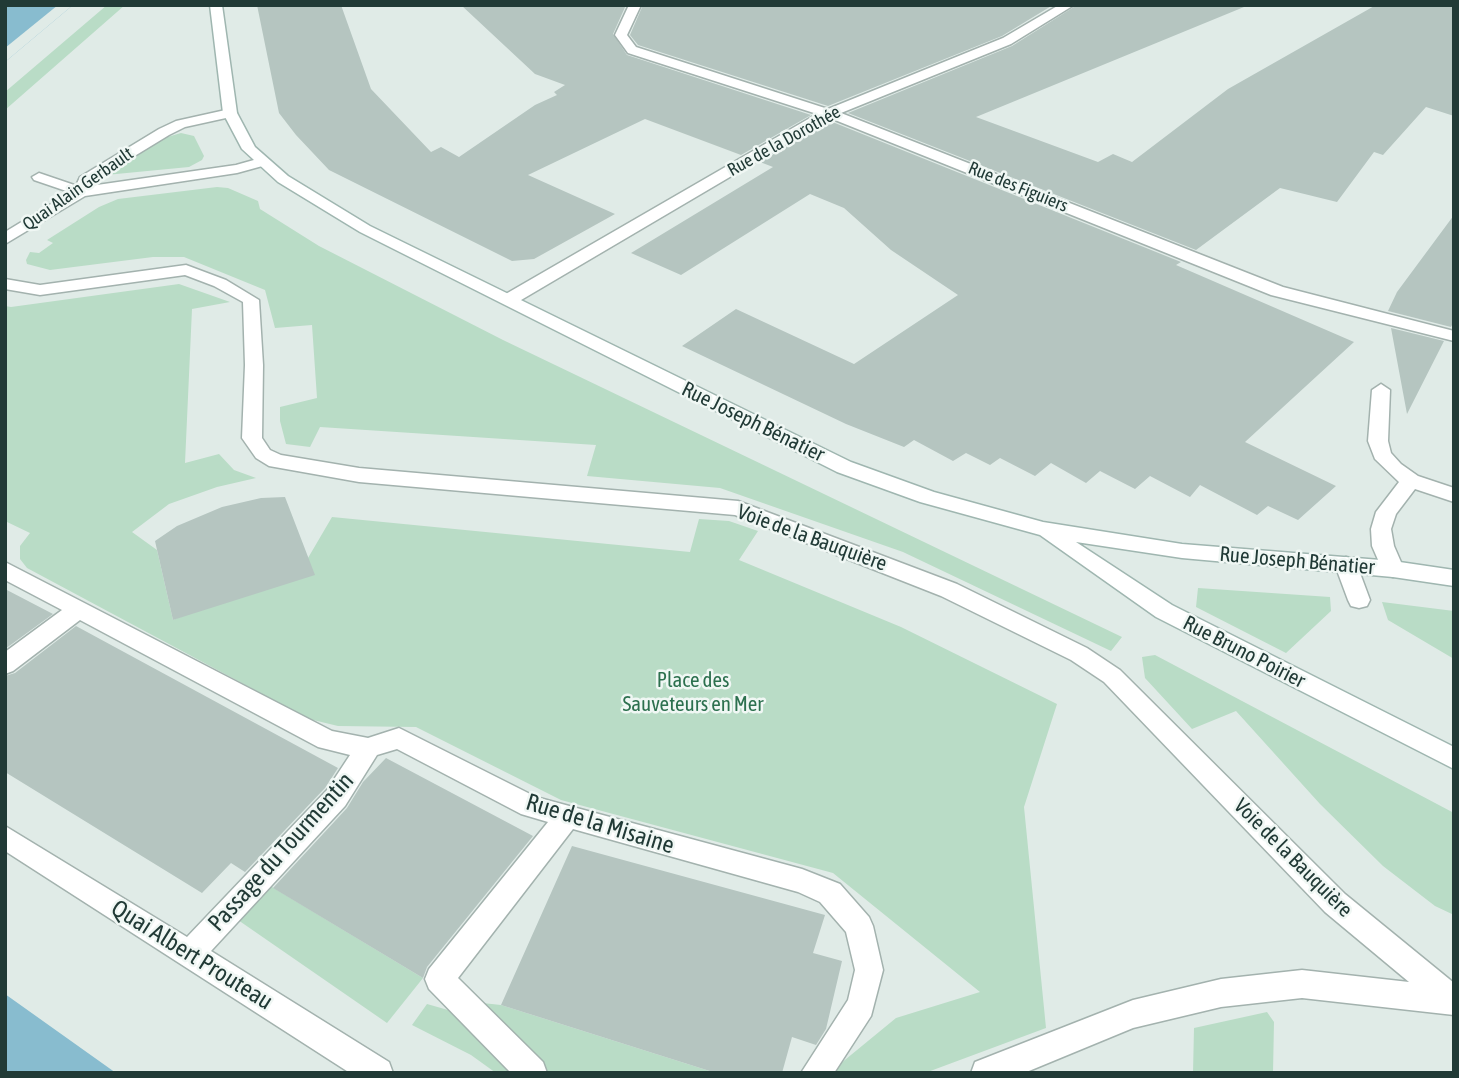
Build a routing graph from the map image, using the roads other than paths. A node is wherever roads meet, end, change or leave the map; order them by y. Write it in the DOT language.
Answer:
graph roads {
  1 [pos="216,5"];
  2 [pos="635,5"];
  3 [pos="1068,5"];
  4 [pos="230,113"];
  5 [pos="829,113"];
  6 [pos="261,162"];
  7 [pos="39,177"];
  8 [pos="81,192"];
  9 [pos="5,239"];
  10 [pos="5,284"];
  11 [pos="510,299"];
  12 [pos="1454,335"];
  13 [pos="1381,390"];
  14 [pos="1411,481"];
  15 [pos="1454,495"];
  16 [pos="1043,529"];
  17 [pos="1346,565"];
  18 [pos="1393,569"];
  19 [pos="5,570"];
  20 [pos="1454,578"];
  21 [pos="1359,600"];
  22 [pos="79,609"];
  23 [pos="5,665"];
  24 [pos="369,748"];
  25 [pos="1454,759"];
  26 [pos="567,817"];
  27 [pos="5,837"];
  28 [pos="190,954"];
  29 [pos="1451,1000"];
  30 [pos="378,1073"];
  31 [pos="532,1073"];
  32 [pos="816,1073"];
  33 [pos="986,1073"];
  1 -- 4 [label="street, Rue Joseph Bénatier"];
  2 -- 5 [label="street, Rue des Figuiers"];
  3 -- 5 [label="street, Rue de la Dorothée"];
  4 -- 6 [label="street, Rue Joseph Bénatier"];
  4 -- 8 [label="street, Quai Alain Gerbault"];
  5 -- 11 [label="street, Rue de la Dorothée"];
  5 -- 12 [label="street, Rue des Figuiers"];
  6 -- 8 [label="street"];
  6 -- 11 [label="street, Rue Joseph Bénatier"];
  7 -- 8 [label="street"];
  8 -- 9 [label="street, Quai Alain Gerbault"];
  10 -- 29 [label="street, Voie de la Bauquière"];
  11 -- 16 [label="street, Rue Joseph Bénatier"];
  13 -- 14 [label="street"];
  14 -- 15 [label="street"];
  14 -- 18 [label="street"];
  16 -- 17 [label="street, Rue Joseph Bénatier"];
  16 -- 25 [label="street, Rue Bruno Poirier"];
  17 -- 18 [label="street, Rue Joseph Bénatier"];
  17 -- 21 [label="street"];
  18 -- 20 [label="street, Rue Joseph Bénatier"];
  19 -- 22 [label="street, Rue de la Misaine"];
  22 -- 23 [label="street"];
  22 -- 24 [label="street, Rue de la Misaine"];
  24 -- 26 [label="street, Rue de la Misaine"];
  24 -- 28 [label="street, Passage du Tourmentin"];
  26 -- 31 [label="street"];
  26 -- 32 [label="street, Rue de la Misaine"];
  27 -- 28 [label="street, Quai Albert Prouteau"];
  28 -- 30 [label="street, Quai Albert Prouteau"];
  29 -- 33 [label="street"];
}
